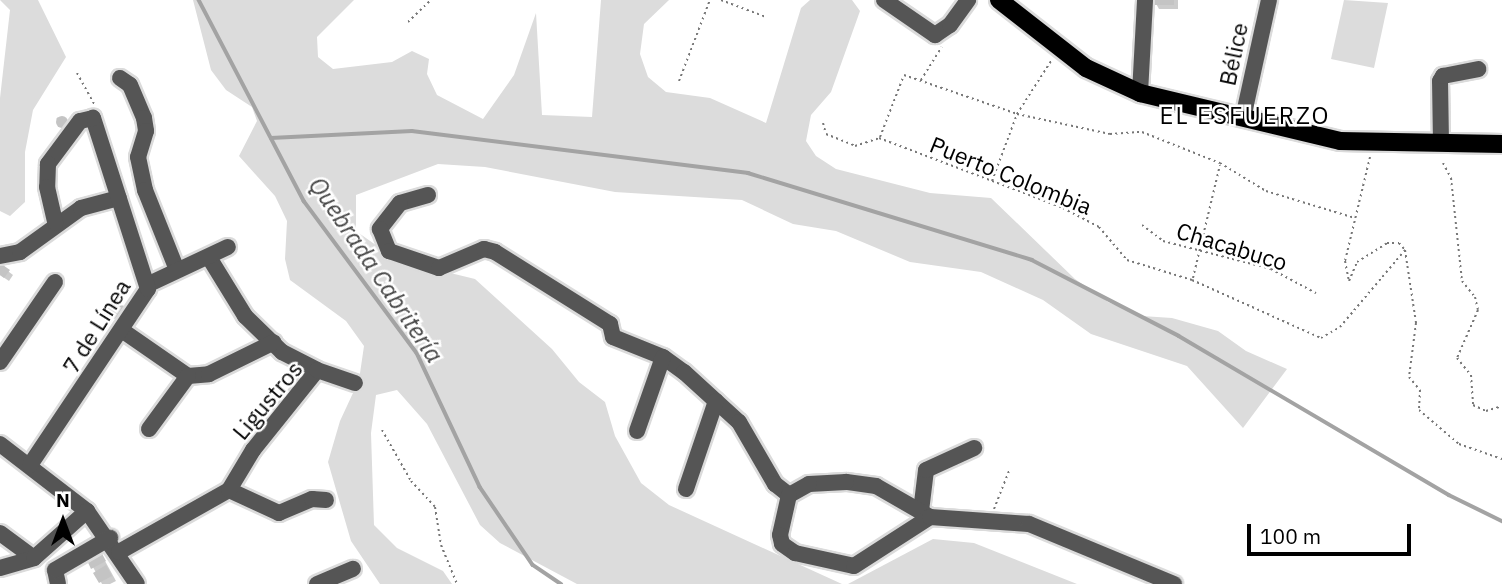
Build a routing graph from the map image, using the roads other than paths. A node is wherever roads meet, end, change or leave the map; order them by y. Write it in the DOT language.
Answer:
graph roads {
  1 [pos="884,0"];
  2 [pos="968,0"];
  3 [pos="999,0"];
  4 [pos="1145,0"];
  5 [pos="1269,0"];
  6 [pos="1478,69"];
  7 [pos="120,78"];
  8 [pos="1140,93"];
  9 [pos="1243,118"];
  10 [pos="1441,144"];
  11 [pos="1502,144"];
  12 [pos="428,195"];
  13 [pos="119,198"];
  14 [pos="55,223"];
  15 [pos="228,247"];
  16 [pos="0,256"];
  17 [pos="209,259"];
  18 [pos="177,270"];
  19 [pos="55,282"];
  20 [pos="149,284"];
  21 [pos="123,331"];
  22 [pos="274,342"];
  23 [pos="663,357"];
  24 [pos="0,362"];
  25 [pos="317,370"];
  26 [pos="188,376"];
  27 [pos="355,383"];
  28 [pos="716,401"];
  29 [pos="149,429"];
  30 [pos="637,431"];
  31 [pos="0,444"];
  32 [pos="974,448"];
  33 [pos="30,465"];
  34 [pos="686,489"];
  35 [pos="229,490"];
  36 [pos="789,495"];
  37 [pos="326,500"];
  38 [pos="88,510"];
  39 [pos="926,514"];
  40 [pos="0,533"];
  41 [pos="110,538"];
  42 [pos="119,552"];
  43 [pos="34,558"];
  44 [pos="0,568"];
  45 [pos="353,569"];
  46 [pos="58,584"];
  47 [pos="137,584"];
  48 [pos="317,584"];
  49 [pos="1174,584"];
  1 -- 2 [label="street"];
  3 -- 8 [label="main road"];
  4 -- 8 [label="street"];
  5 -- 9 [label="street, Bélice"];
  6 -- 10 [label="street"];
  7 -- 18 [label="street"];
  8 -- 9 [label="main road"];
  9 -- 10 [label="main road"];
  10 -- 11 [label="main road"];
  12 -- 23 [label="street"];
  13 -- 14 [label="street"];
  13 -- 14 [label="street, 7 de Línea"];
  13 -- 20 [label="street, 7 de Línea"];
  14 -- 16 [label="street"];
  15 -- 17 [label="street"];
  17 -- 18 [label="street"];
  17 -- 22 [label="street"];
  18 -- 20 [label="street"];
  19 -- 24 [label="street"];
  20 -- 21 [label="street, 7 de Línea"];
  21 -- 26 [label="street"];
  21 -- 33 [label="street, 7 de Línea"];
  22 -- 25 [label="street"];
  22 -- 26 [label="street"];
  23 -- 28 [label="street"];
  23 -- 30 [label="street"];
  25 -- 27 [label="street, Ligustros"];
  25 -- 35 [label="street, Ligustros"];
  26 -- 29 [label="street"];
  28 -- 34 [label="street"];
  28 -- 36 [label="street"];
  31 -- 33 [label="street"];
  32 -- 39 [label="street"];
  33 -- 38 [label="street"];
  35 -- 37 [label="street"];
  35 -- 42 [label="street, Ligustros"];
  36 -- 39 [label="street"];
  36 -- 39 [label="street"];
  38 -- 41 [label="street"];
  38 -- 43 [label="street"];
  39 -- 49 [label="street"];
  40 -- 43 [label="street"];
  41 -- 42 [label="street"];
  41 -- 46 [label="street"];
  42 -- 47 [label="street"];
  43 -- 44 [label="street"];
  45 -- 48 [label="street"];
}
